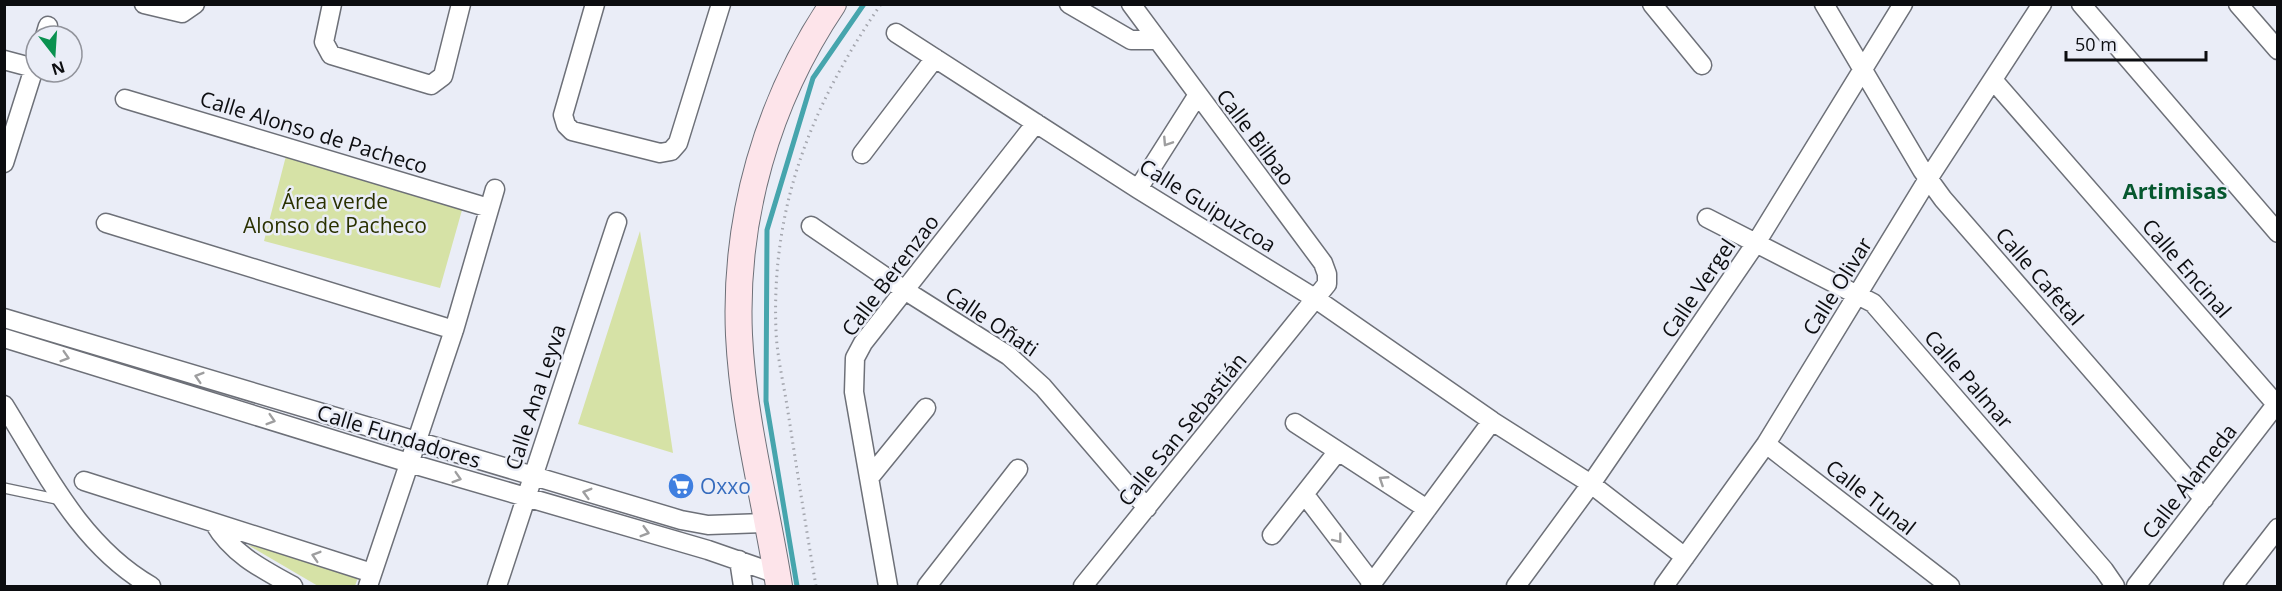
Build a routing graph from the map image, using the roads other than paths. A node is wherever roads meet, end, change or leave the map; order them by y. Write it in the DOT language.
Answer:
graph roads {
  1 [pos="144,4"];
  2 [pos="195,4"];
  3 [pos="332,4"];
  4 [pos="461,4"];
  5 [pos="595,4"];
  6 [pos="721,4"];
  7 [pos="833,4"];
  8 [pos="1069,4"];
  9 [pos="1131,4"];
  10 [pos="1652,4"];
  11 [pos="1824,4"];
  12 [pos="1903,4"];
  13 [pos="2042,4"];
  14 [pos="2081,4"];
  15 [pos="2238,4"];
  16 [pos="896,33"];
  17 [pos="1156,40"];
  18 [pos="2277,50"];
  19 [pos="935,58"];
  20 [pos="4,60"];
  21 [pos="24,63"];
  22 [pos="1702,64"];
  23 [pos="1861,69"];
  24 [pos="1993,80"];
  25 [pos="29,84"];
  26 [pos="1197,96"];
  27 [pos="125,99"];
  28 [pos="1036,123"];
  29 [pos="862,154"];
  30 [pos="4,163"];
  31 [pos="1928,179"];
  32 [pos="495,189"];
  33 [pos="1138,189"];
  34 [pos="489,208"];
  35 [pos="1707,218"];
  36 [pos="617,222"];
  37 [pos="106,223"];
  38 [pos="811,226"];
  39 [pos="2277,233"];
  40 [pos="1756,243"];
  41 [pos="906,291"];
  42 [pos="1860,294"];
  43 [pos="1316,299"];
  44 [pos="4,318"];
  45 [pos="454,330"];
  46 [pos="7,339"];
  47 [pos="237,389"];
  48 [pos="2277,403"];
  49 [pos="4,405"];
  50 [pos="231,408"];
  51 [pos="926,408"];
  52 [pos="1492,421"];
  53 [pos="1295,423"];
  54 [pos="417,441"];
  55 [pos="1766,444"];
  56 [pos="1338,451"];
  57 [pos="409,463"];
  58 [pos="1018,469"];
  59 [pos="533,477"];
  60 [pos="869,478"];
  61 [pos="84,481"];
  62 [pos="1591,484"];
  63 [pos="4,488"];
  64 [pos="1305,495"];
  65 [pos="526,498"];
  66 [pos="2204,499"];
  67 [pos="64,501"];
  68 [pos="1147,508"];
  69 [pos="1427,509"];
  70 [pos="214,523"];
  71 [pos="767,523"];
  72 [pos="2277,528"];
  73 [pos="1272,535"];
  74 [pos="1685,557"];
  75 [pos="739,560"];
  76 [pos="370,580"];
  77 [pos="778,580"];
  78 [pos="1371,585"];
  79 [pos="151,586"];
  80 [pos="293,586"];
  81 [pos="497,586"];
  82 [pos="743,586"];
  83 [pos="888,586"];
  84 [pos="927,586"];
  85 [pos="1083,586"];
  86 [pos="1516,586"];
  87 [pos="1665,586"];
  88 [pos="1950,586"];
  89 [pos="2115,586"];
  90 [pos="2136,586"];
  91 [pos="2233,586"];
  1 -- 2 [label="street"];
  3 -- 4 [label="street"];
  5 -- 6 [label="street"];
  7 -- 71 [label="street"];
  8 -- 17 [label="street"];
  9 -- 17 [label="street, Calle Bilbao"];
  10 -- 22 [label="street"];
  11 -- 23 [label="street, Calle Cafetal"];
  12 -- 23 [label="street, Calle Vergel"];
  13 -- 24 [label="street, Calle Olivar"];
  14 -- 39 [label="street"];
  15 -- 18 [label="street"];
  16 -- 19 [label="street, Calle Guipuzcoa"];
  17 -- 26 [label="street, Calle Bilbao"];
  19 -- 28 [label="street, Calle Guipuzcoa"];
  19 -- 29 [label="street"];
  20 -- 21 [label="street"];
  23 -- 31 [label="street, Calle Cafetal"];
  23 -- 40 [label="street, Calle Vergel"];
  24 -- 31 [label="street, Calle Olivar"];
  24 -- 48 [label="street, Calle Encinal"];
  25 -- 30 [label="street"];
  26 -- 33 [label="street, one-way"];
  26 -- 43 [label="street, Calle Bilbao"];
  27 -- 34 [label="street, Calle Alonso de Pacheco"];
  28 -- 33 [label="street, Calle Guipuzcoa"];
  28 -- 41 [label="street, Calle Berenzao"];
  31 -- 42 [label="street, Calle Olivar"];
  31 -- 66 [label="street, Calle Cafetal"];
  32 -- 34 [label="street"];
  33 -- 43 [label="street, Calle Guipuzcoa"];
  34 -- 45 [label="street"];
  35 -- 40 [label="street, Calle Palmar"];
  36 -- 59 [label="street, Calle Ana Leyva"];
  37 -- 45 [label="street"];
  38 -- 41 [label="street, Calle Oñati"];
  40 -- 42 [label="street, Calle Palmar"];
  40 -- 62 [label="street, Calle Vergel"];
  41 -- 60 [label="street, Calle Berenzao"];
  41 -- 68 [label="street, Calle Oñati"];
  42 -- 55 [label="street, Calle Olivar"];
  42 -- 89 [label="street, Calle Palmar"];
  43 -- 52 [label="street, Calle Guipuzcoa"];
  43 -- 68 [label="street, Calle San Sebastián"];
  47 -- 44 [label="street, Calle Fundadores, one-way"];
  45 -- 54 [label="street"];
  46 -- 50 [label="street, Calle Fundadores, one-way"];
  47 -- 50 [label="street"];
  47 -- 54 [label="street, Calle Fundadores"];
  48 -- 66 [label="street, Calle Alameda"];
  49 -- 67 [label="street"];
  50 -- 57 [label="street, Calle Fundadores, one-way"];
  51 -- 60 [label="street"];
  52 -- 62 [label="street, Calle Guipuzcoa"];
  52 -- 69 [label="street"];
  53 -- 56 [label="street"];
  54 -- 57 [label="street"];
  54 -- 59 [label="street, Calle Fundadores"];
  55 -- 74 [label="street, Calle Olivar"];
  55 -- 88 [label="street, Calle Tunal"];
  56 -- 64 [label="street"];
  69 -- 56 [label="street, one-way"];
  57 -- 65 [label="street, Calle Fundadores, one-way"];
  57 -- 76 [label="street"];
  58 -- 84 [label="street"];
  59 -- 65 [label="street, Calle Ana Leyva"];
  71 -- 59 [label="street, Calle Fundadores, one-way"];
  60 -- 83 [label="street, Calle Berenzao"];
  61 -- 70 [label="street"];
  62 -- 74 [label="street, Calle Guipuzcoa"];
  62 -- 86 [label="street, Calle Vergel"];
  63 -- 67 [label="lane"];
  64 -- 73 [label="street"];
  64 -- 78 [label="street, one-way"];
  65 -- 75 [label="street, Calle Fundadores, one-way"];
  65 -- 81 [label="street, Calle Ana Leyva"];
  66 -- 90 [label="street, Calle Alameda"];
  67 -- 79 [label="street"];
  68 -- 85 [label="street, Calle San Sebastián"];
  69 -- 78 [label="street"];
  76 -- 70 [label="street, one-way"];
  70 -- 80 [label="street"];
  71 -- 77 [label="street"];
  72 -- 91 [label="street"];
  74 -- 87 [label="street, Calle Olivar"];
  75 -- 77 [label="street, Calle Fundadores"];
  75 -- 82 [label="street"];
}
